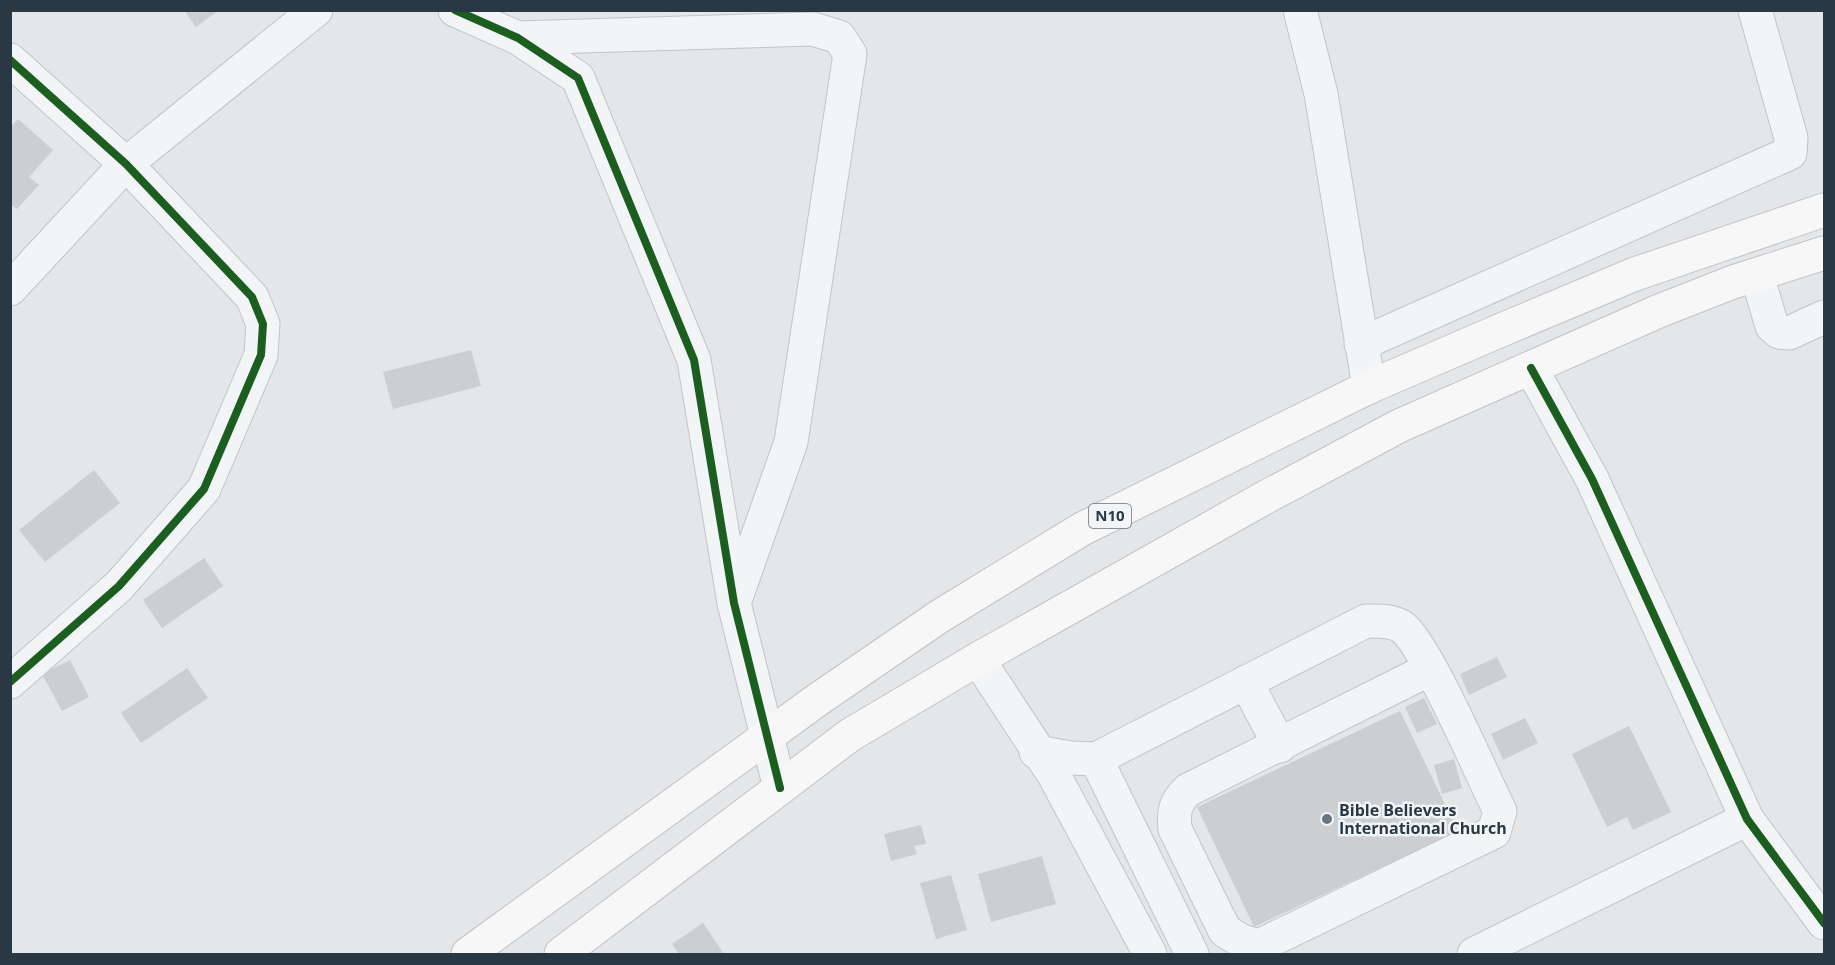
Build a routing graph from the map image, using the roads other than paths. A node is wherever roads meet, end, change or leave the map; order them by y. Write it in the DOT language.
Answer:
graph roads {
  1 [pos="316,10"];
  2 [pos="455,10"];
  3 [pos="1300,10"];
  4 [pos="1755,10"];
  5 [pos="518,38"];
  6 [pos="10,60"];
  7 [pos="126,164"];
  8 [pos="1824,210"];
  9 [pos="1824,253"];
  10 [pos="1757,275"];
  11 [pos="10,289"];
  12 [pos="1824,317"];
  13 [pos="1361,344"];
  14 [pos="1531,368"];
  15 [pos="1369,387"];
  16 [pos="734,603"];
  17 [pos="978,659"];
  18 [pos="1430,669"];
  19 [pos="11,682"];
  20 [pos="1246,682"];
  21 [pos="767,737"];
  22 [pos="1280,746"];
  23 [pos="1036,752"];
  24 [pos="1096,759"];
  25 [pos="780,788"];
  26 [pos="1747,819"];
  27 [pos="1200,880"];
  28 [pos="1164,897"];
  29 [pos="1824,923"];
  30 [pos="468,954"];
  31 [pos="561,954"];
  32 [pos="1150,954"];
  33 [pos="1192,954"];
  34 [pos="1474,954"];
  1 -- 7 [label="street"];
  2 -- 5 [label="street"];
  3 -- 13 [label="street"];
  4 -- 13 [label="street"];
  5 -- 16 [label="street"];
  5 -- 16 [label="street"];
  6 -- 7 [label="street"];
  7 -- 11 [label="street"];
  7 -- 19 [label="street"];
  8 -- 15 [label="main road, N10"];
  9 -- 10 [label="main road"];
  10 -- 12 [label="street"];
  10 -- 14 [label="main road"];
  13 -- 15 [label="street"];
  14 -- 17 [label="main road"];
  14 -- 26 [label="street"];
  15 -- 21 [label="main road, N10"];
  16 -- 21 [label="street"];
  17 -- 23 [label="street"];
  17 -- 25 [label="main road"];
  18 -- 20 [label="street"];
  18 -- 22 [label="street"];
  18 -- 27 [label="street"];
  20 -- 22 [label="street"];
  20 -- 24 [label="street"];
  21 -- 25 [label="street"];
  21 -- 30 [label="main road, N10"];
  22 -- 27 [label="street"];
  23 -- 24 [label="street"];
  23 -- 32 [label="street"];
  24 -- 28 [label="street"];
  25 -- 31 [label="main road"];
  26 -- 29 [label="street"];
  26 -- 34 [label="street"];
  27 -- 28 [label="street"];
  28 -- 33 [label="street"];
}
